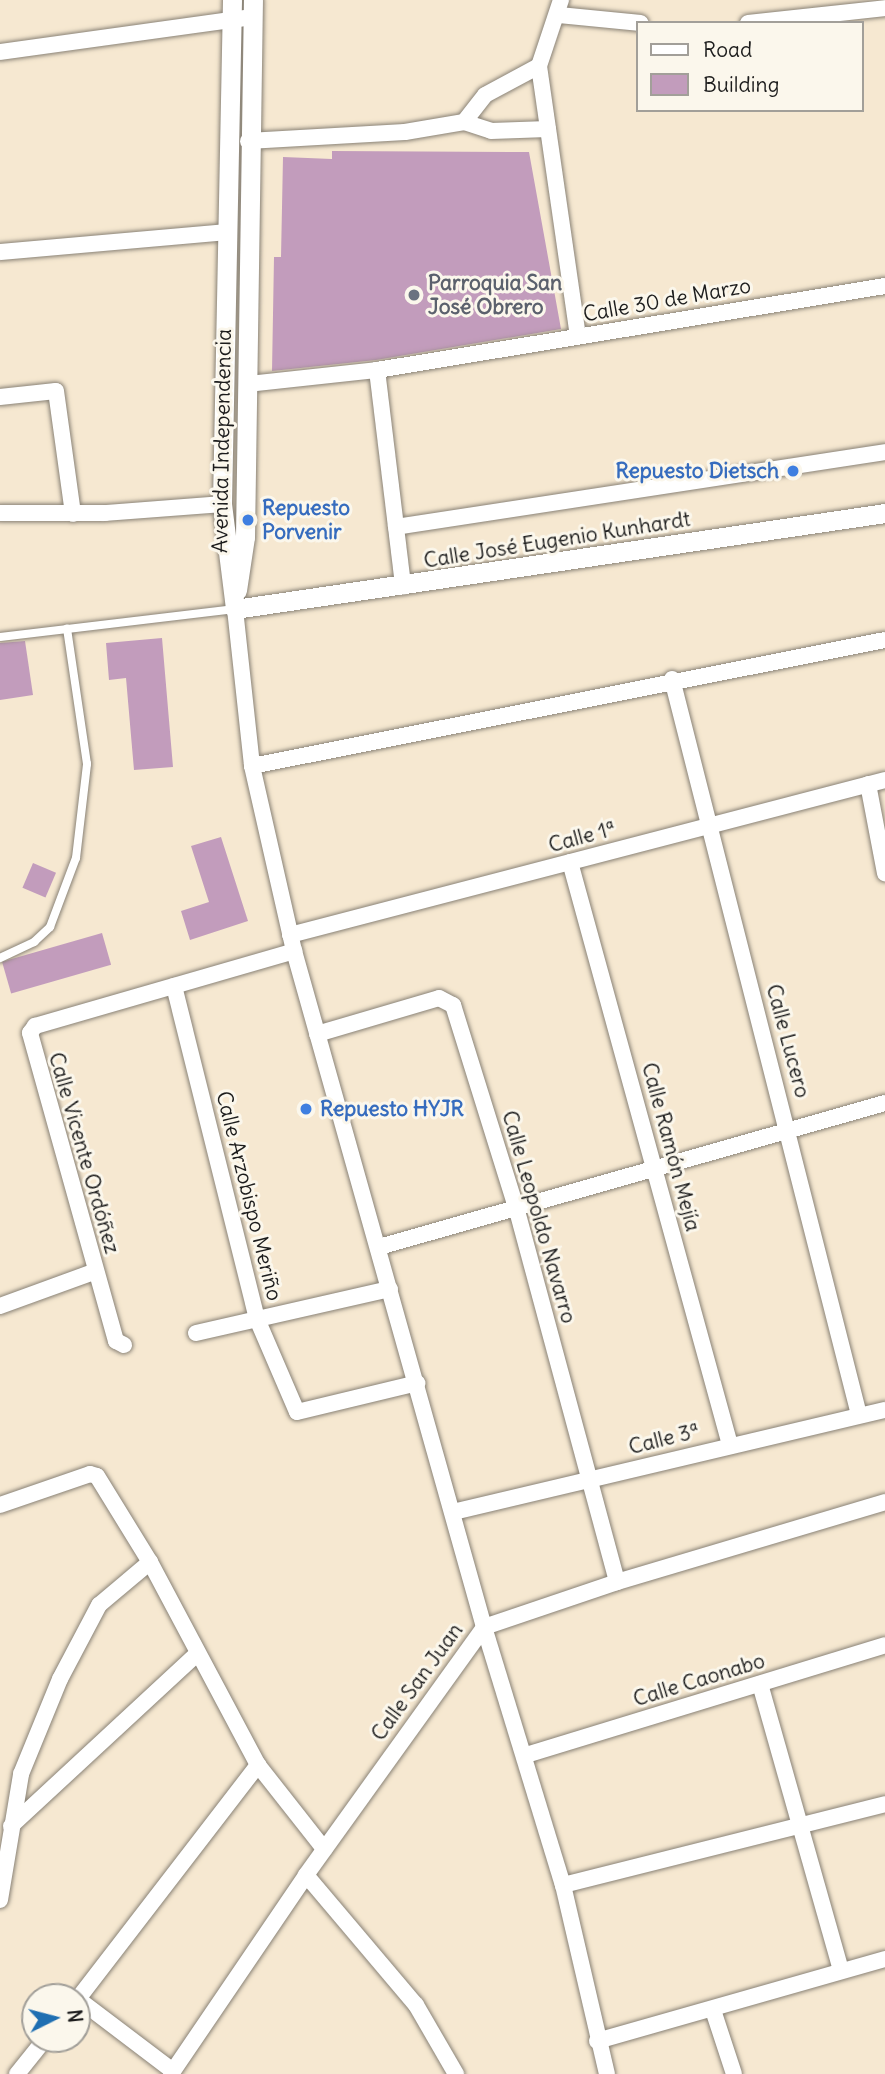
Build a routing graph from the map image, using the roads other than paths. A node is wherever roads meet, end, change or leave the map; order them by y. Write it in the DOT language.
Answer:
graph roads {
  1 [pos="560,7"];
  2 [pos="253,8"];
  3 [pos="885,8"];
  4 [pos="231,10"];
  5 [pos="766,21"];
  6 [pos="636,22"];
  7 [pos="0,52"];
  8 [pos="539,66"];
  9 [pos="464,122"];
  10 [pos="548,129"];
  11 [pos="248,141"];
  12 [pos="228,232"];
  13 [pos="0,252"];
  14 [pos="885,286"];
  15 [pos="578,336"];
  16 [pos="377,370"];
  17 [pos="248,384"];
  18 [pos="0,397"];
  19 [pos="885,452"];
  20 [pos="222,504"];
  21 [pos="0,513"];
  22 [pos="885,513"];
  23 [pos="73,514"];
  24 [pos="396,527"];
  25 [pos="403,586"];
  26 [pos="234,609"];
  27 [pos="67,628"];
  28 [pos="0,636"];
  29 [pos="885,640"];
  30 [pos="672,679"];
  31 [pos="252,766"];
  32 [pos="885,780"];
  33 [pos="868,784"];
  34 [pos="709,825"];
  35 [pos="570,862"];
  36 [pos="885,873"];
  37 [pos="292,943"];
  38 [pos="0,958"];
  39 [pos="174,986"];
  40 [pos="317,1034"];
  41 [pos="885,1103"];
  42 [pos="790,1132"];
  43 [pos="656,1171"];
  44 [pos="516,1207"];
  45 [pos="379,1247"];
  46 [pos="96,1271"];
  47 [pos="390,1289"];
  48 [pos="0,1306"];
  49 [pos="257,1319"];
  50 [pos="196,1333"];
  51 [pos="124,1345"];
  52 [pos="418,1382"];
  53 [pos="885,1410"];
  54 [pos="859,1415"];
  55 [pos="730,1444"];
  56 [pos="592,1478"];
  57 [pos="885,1502"];
  58 [pos="0,1505"];
  59 [pos="453,1512"];
  60 [pos="150,1562"];
  61 [pos="617,1582"];
  62 [pos="484,1627"];
  63 [pos="885,1645"];
  64 [pos="197,1654"];
  65 [pos="760,1684"];
  66 [pos="526,1755"];
  67 [pos="258,1765"];
  68 [pos="885,1804"];
  69 [pos="11,1826"];
  70 [pos="804,1826"];
  71 [pos="324,1849"];
  72 [pos="306,1875"];
  73 [pos="563,1885"];
  74 [pos="0,1900"];
  75 [pos="885,1959"];
  76 [pos="841,1971"];
  77 [pos="89,1983"];
  78 [pos="91,2010"];
  79 [pos="713,2010"];
  80 [pos="597,2040"];
  81 [pos="34,2053"];
  82 [pos="172,2072"];
  83 [pos="17,2074"];
  84 [pos="456,2074"];
  85 [pos="607,2074"];
  86 [pos="734,2074"];
  1 -- 6 [label="street"];
  1 -- 8 [label="street"];
  2 -- 4 [label="street"];
  2 -- 11 [label="street, Avenida Independencia"];
  3 -- 5 [label="street"];
  4 -- 7 [label="street"];
  4 -- 12 [label="street, Avenida Independencia"];
  8 -- 9 [label="street"];
  8 -- 10 [label="street"];
  9 -- 10 [label="street"];
  9 -- 11 [label="street"];
  10 -- 15 [label="street"];
  11 -- 17 [label="street, Avenida Independencia"];
  12 -- 13 [label="street"];
  12 -- 20 [label="street, Avenida Independencia"];
  14 -- 15 [label="street, Calle 30 de Marzo"];
  15 -- 16 [label="street, Calle 30 de Marzo"];
  16 -- 17 [label="street, Calle 30 de Marzo"];
  16 -- 24 [label="street"];
  17 -- 26 [label="street, Avenida Independencia"];
  18 -- 23 [label="street"];
  19 -- 24 [label="street"];
  20 -- 23 [label="street"];
  20 -- 26 [label="street, Avenida Independencia"];
  21 -- 23 [label="street"];
  22 -- 25 [label="street, Calle José Eugenio Kunhardt"];
  24 -- 25 [label="street"];
  25 -- 26 [label="street, Calle José Eugenio Kunhardt"];
  26 -- 27 [label="lane"];
  26 -- 31 [label="street"];
  27 -- 28 [label="lane"];
  27 -- 38 [label="lane"];
  29 -- 30 [label="street"];
  30 -- 31 [label="street"];
  30 -- 34 [label="street, Calle Lucero"];
  31 -- 37 [label="street"];
  32 -- 33 [label="street, Calle 1ª"];
  33 -- 34 [label="street, Calle 1ª"];
  33 -- 36 [label="street"];
  34 -- 35 [label="street, Calle 1ª"];
  34 -- 42 [label="street, Calle Lucero"];
  35 -- 37 [label="street, Calle 1ª"];
  35 -- 43 [label="street, Calle Ramón Mejía"];
  37 -- 39 [label="street, Calle Vicente Ordóñez"];
  37 -- 40 [label="street"];
  39 -- 46 [label="street, Calle Vicente Ordóñez"];
  39 -- 49 [label="street, Calle Arzobispo Meriño"];
  40 -- 44 [label="street, Calle Leopoldo Navarro"];
  40 -- 45 [label="street"];
  41 -- 42 [label="street"];
  42 -- 43 [label="street"];
  42 -- 54 [label="street, Calle Lucero"];
  43 -- 44 [label="street"];
  43 -- 55 [label="street, Calle Ramón Mejía"];
  44 -- 45 [label="street"];
  44 -- 56 [label="street, Calle Leopoldo Navarro"];
  45 -- 47 [label="street"];
  46 -- 48 [label="street"];
  46 -- 51 [label="street, Calle Vicente Ordóñez"];
  47 -- 49 [label="street"];
  47 -- 52 [label="street"];
  49 -- 50 [label="street"];
  49 -- 52 [label="street, Calle Arzobispo Meriño"];
  52 -- 59 [label="street"];
  53 -- 54 [label="street, Calle 3ª"];
  54 -- 55 [label="street, Calle 3ª"];
  55 -- 56 [label="street, Calle 3ª"];
  56 -- 59 [label="street, Calle 3ª"];
  56 -- 61 [label="street, Calle Leopoldo Navarro"];
  57 -- 61 [label="street, Calle San Juan"];
  58 -- 60 [label="street"];
  59 -- 62 [label="street"];
  60 -- 64 [label="street"];
  60 -- 69 [label="street"];
  61 -- 62 [label="street, Calle San Juan"];
  62 -- 66 [label="street"];
  62 -- 71 [label="street, Calle San Juan"];
  63 -- 65 [label="street, Calle Caonabo"];
  64 -- 67 [label="street"];
  64 -- 69 [label="street"];
  65 -- 66 [label="street, Calle Caonabo"];
  65 -- 70 [label="street"];
  66 -- 73 [label="street"];
  67 -- 71 [label="street"];
  67 -- 77 [label="street"];
  68 -- 70 [label="street"];
  69 -- 74 [label="street"];
  70 -- 73 [label="street"];
  70 -- 76 [label="street"];
  71 -- 72 [label="street, Calle San Juan"];
  72 -- 82 [label="street, Calle San Juan"];
  72 -- 84 [label="street"];
  73 -- 80 [label="street"];
  75 -- 76 [label="street"];
  76 -- 79 [label="street"];
  78 -- 82 [label="street"];
  79 -- 80 [label="street"];
  79 -- 86 [label="street"];
  80 -- 85 [label="street"];
  81 -- 83 [label="street"];
}
